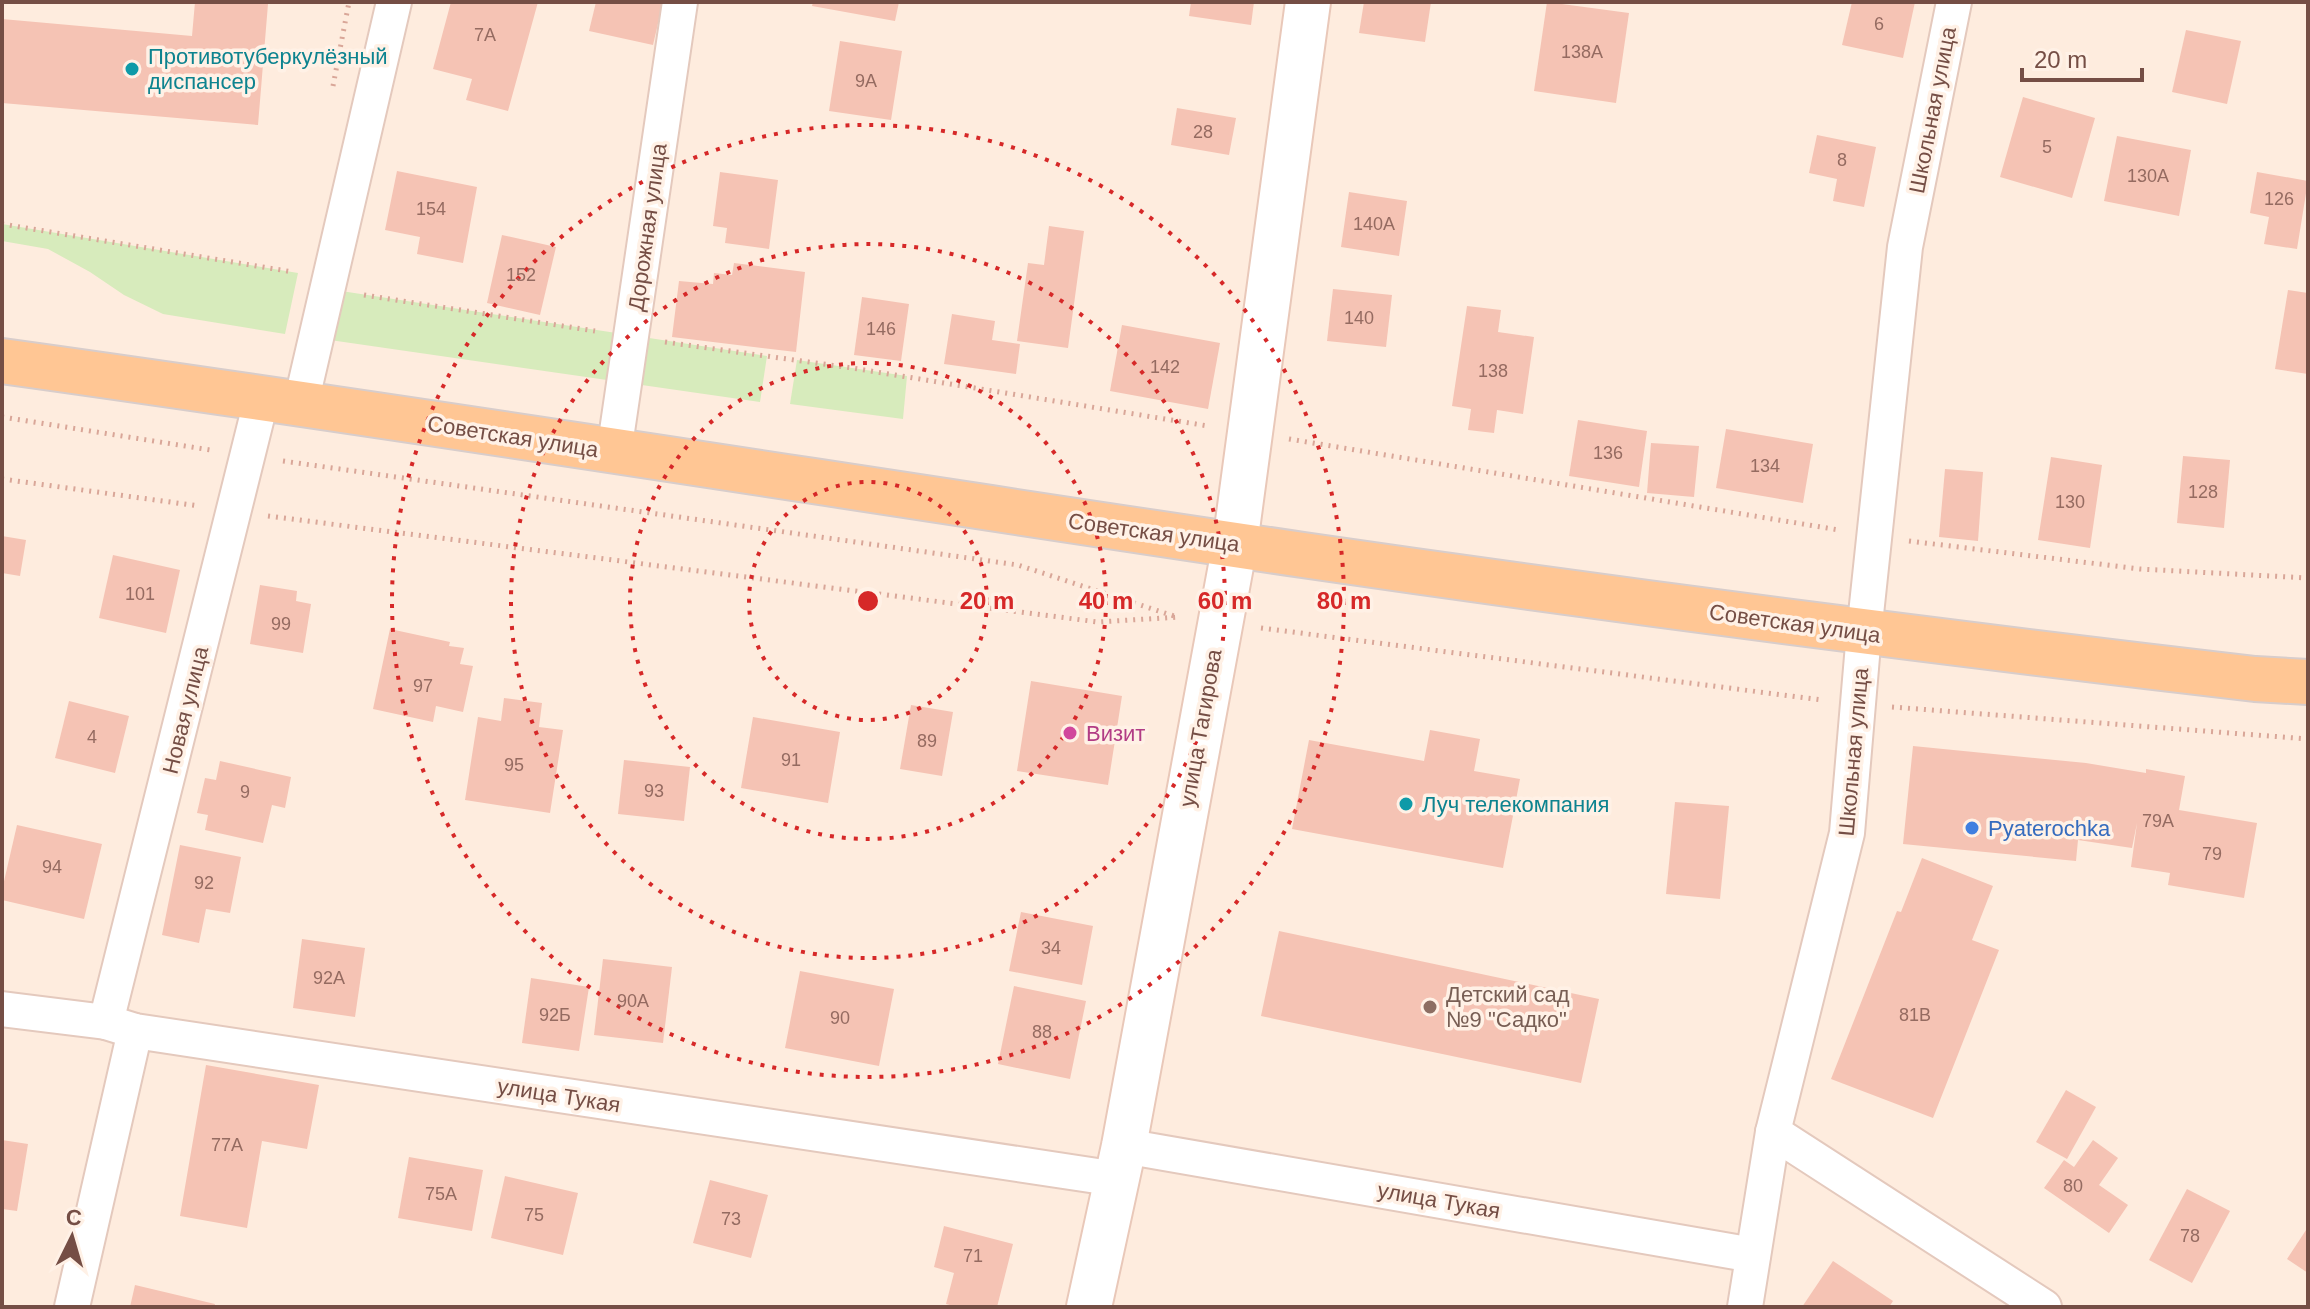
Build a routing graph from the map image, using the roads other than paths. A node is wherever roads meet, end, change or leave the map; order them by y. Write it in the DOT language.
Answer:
graph roads {
  1 [pos="394,2"];
  2 [pos="680,2"];
  3 [pos="1308,2"];
  4 [pos="1954,2"];
  5 [pos="2,361"];
  6 [pos="282,400"];
  7 [pos="614,452"];
  8 [pos="1235,544"];
  9 [pos="1864,633"];
  10 [pos="2308,682"];
  11 [pos="2,1009"];
  12 [pos="121,1026"];
  13 [pos="1773,1132"];
  14 [pos="1120,1162"];
  15 [pos="1753,1255"];
  16 [pos="72,1307"];
  17 [pos="1089,1307"];
  18 [pos="1745,1307"];
  19 [pos="2044,1307"];
  1 -- 6 [label="street, Новая улица"];
  2 -- 7 [label="street, Дорожная улица"];
  3 -- 8 [label="street, улица Тагирова"];
  4 -- 9 [label="street, Школьная улица"];
  5 -- 6 [label="main road, Советская улица"];
  6 -- 7 [label="main road, Советская улица"];
  6 -- 12 [label="street, Новая улица"];
  7 -- 8 [label="main road, Советская улица"];
  8 -- 9 [label="main road, Советская улица"];
  8 -- 14 [label="street, улица Тагирова"];
  9 -- 10 [label="main road, Советская улица"];
  9 -- 13 [label="street, Школьная улица"];
  11 -- 12 [label="street, улица Тукая"];
  12 -- 14 [label="street, улица Тукая"];
  12 -- 16 [label="street, Новая улица"];
  13 -- 15 [label="street, Школьная улица"];
  13 -- 19 [label="street"];
  14 -- 15 [label="street, улица Тукая"];
  14 -- 17 [label="street, улица Тагирова"];
  15 -- 18 [label="street, Школьная улица"];
}
